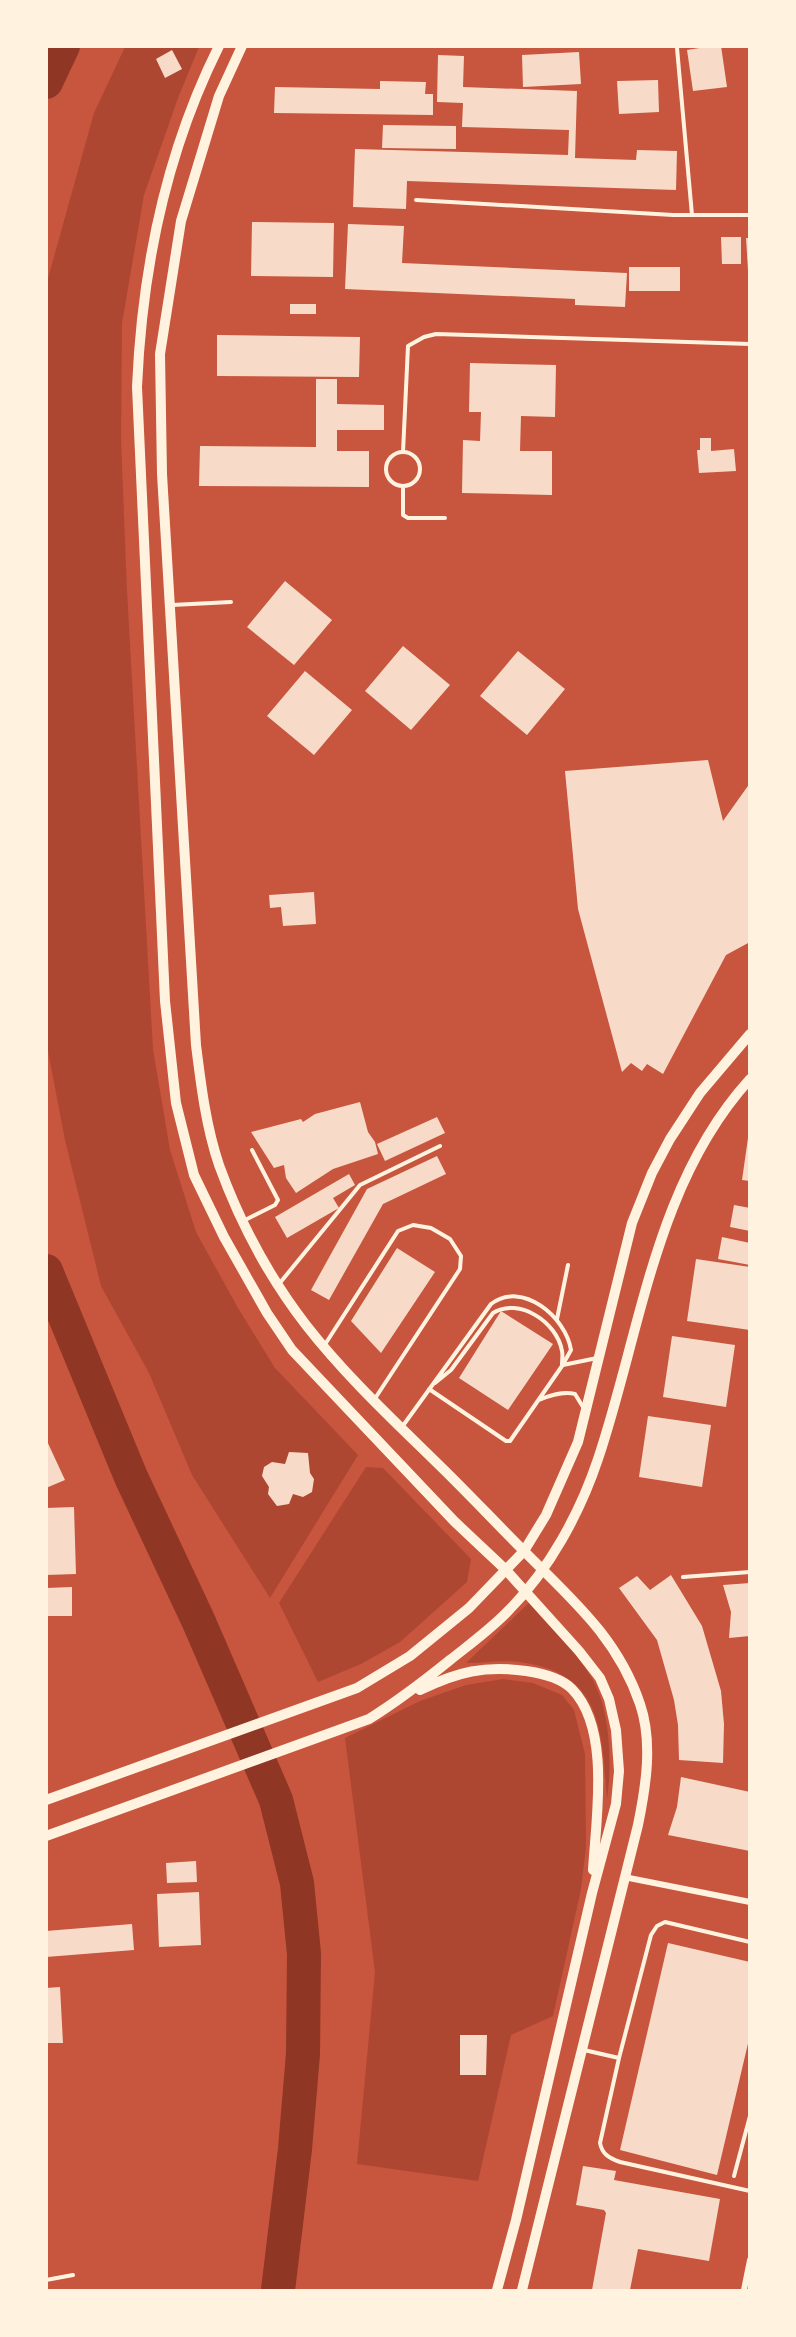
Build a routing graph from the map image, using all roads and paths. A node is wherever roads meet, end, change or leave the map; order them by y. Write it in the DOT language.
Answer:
graph roads {
  1 [pos="219,46"];
  2 [pos="251,46"];
  3 [pos="242,47"];
  4 [pos="677,48"];
  5 [pos="416,200"];
  6 [pos="692,215"];
  7 [pos="750,215"];
  8 [pos="750,344"];
  9 [pos="403,452"];
  10 [pos="403,487"];
  11 [pos="445,518"];
  12 [pos="231,602"];
  13 [pos="170,605"];
  14 [pos="750,1034"];
  15 [pos="750,1079"];
  16 [pos="440,1146"];
  17 [pos="252,1150"];
  18 [pos="243,1221"];
  19 [pos="567,1266"];
  20 [pos="278,1285"];
  21 [pos="557,1320"];
  22 [pos="324,1346"];
  23 [pos="599,1358"];
  24 [pos="562,1366"];
  25 [pos="429,1389"];
  26 [pos="539,1400"];
  27 [pos="374,1401"];
  28 [pos="584,1417"];
  29 [pos="401,1428"];
  30 [pos="524,1551"];
  31 [pos="543,1569"];
  32 [pos="506,1570"];
  33 [pos="750,1572"];
  34 [pos="683,1577"];
  35 [pos="525,1591"];
  36 [pos="401,1699"];
  37 [pos="46,1800"];
  38 [pos="46,1836"];
  39 [pos="624,1877"];
  40 [pos="592,1893"];
  41 [pos="750,1902"];
  42 [pos="750,1942"];
  43 [pos="580,2049"];
  44 [pos="618,2058"];
  45 [pos="750,2116"];
  46 [pos="734,2176"];
  47 [pos="750,2191"];
  48 [pos="750,2260"];
  49 [pos="73,2275"];
  50 [pos="46,2280"];
  51 [pos="497,2290"];
  52 [pos="522,2290"];
  53 [pos="744,2290"];
  1 -- 32 [label="street"];
  2 -- 3 [label="street"];
  3 -- 13 [label="street"];
  4 -- 6 [label="lane"];
  5 -- 6 [label="lane"];
  6 -- 7 [label="lane"];
  8 -- 9 [label="lane"];
  9 -- 10 [label="lane"];
  9 -- 10 [label="lane"];
  10 -- 11 [label="lane"];
  12 -- 13 [label="lane"];
  13 -- 18 [label="street"];
  14 -- 23 [label="street"];
  15 -- 31 [label="street"];
  16 -- 20 [label="lane"];
  17 -- 18 [label="lane"];
  18 -- 20 [label="street"];
  19 -- 21 [label="lane"];
  20 -- 22 [label="street"];
  21 -- 24 [label="lane"];
  21 -- 25 [label="lane"];
  22 -- 27 [label="street"];
  22 -- 27 [label="lane"];
  23 -- 24 [label="lane"];
  23 -- 28 [label="street"];
  24 -- 25 [label="lane"];
  24 -- 26 [label="lane"];
  25 -- 26 [label="lane"];
  25 -- 29 [label="lane"];
  26 -- 28 [label="lane"];
  27 -- 29 [label="street"];
  28 -- 30 [label="street"];
  29 -- 30 [label="street"];
  30 -- 31 [label="street"];
  30 -- 32 [label="street"];
  31 -- 35 [label="street"];
  31 -- 39 [label="street"];
  32 -- 35 [label="street"];
  32 -- 37 [label="street"];
  33 -- 34 [label="lane"];
  35 -- 36 [label="street"];
  35 -- 40 [label="street"];
  36 -- 38 [label="street"];
  36 -- 40 [label="street"];
  39 -- 41 [label="street"];
  39 -- 43 [label="street"];
  40 -- 51 [label="street"];
  42 -- 44 [label="lane"];
  43 -- 44 [label="lane"];
  43 -- 52 [label="street"];
  44 -- 47 [label="lane"];
  45 -- 46 [label="lane"];
  48 -- 53 [label="street"];
  49 -- 50 [label="lane"];
}
